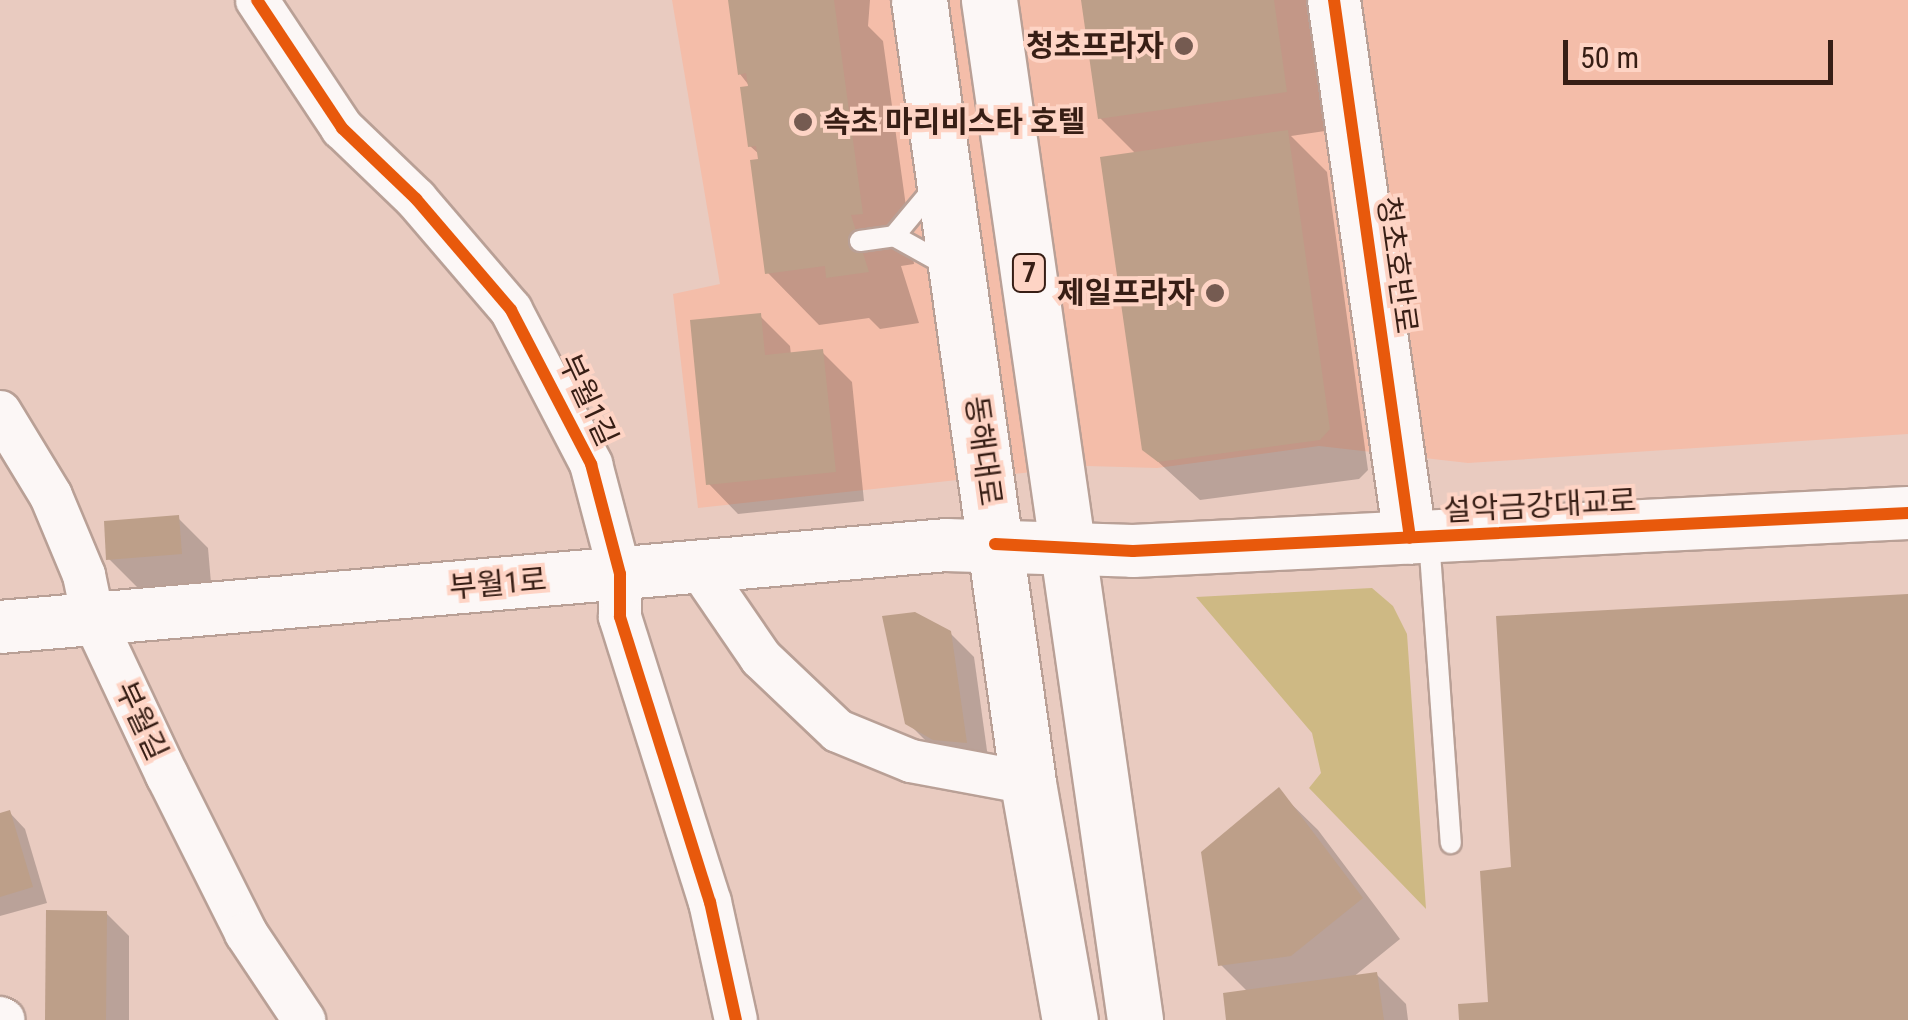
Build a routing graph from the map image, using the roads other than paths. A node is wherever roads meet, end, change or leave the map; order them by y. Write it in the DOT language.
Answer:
graph roads {
  1 [pos="258,0"];
  2 [pos="918,0"];
  3 [pos="988,0"];
  4 [pos="1334,0"];
  5 [pos="944,168"];
  6 [pos="894,236"];
  7 [pos="860,241"];
  8 [pos="960,278"];
  9 [pos="0,412"];
  10 [pos="1908,512"];
  11 [pos="1419,538"];
  12 [pos="995,544"];
  13 [pos="1066,546"];
  14 [pos="698,566"];
  15 [pos="620,574"];
  16 [pos="92,618"];
  17 [pos="0,627"];
  18 [pos="1028,783"];
  19 [pos="1450,843"];
  20 [pos="304,1020"];
  21 [pos="736,1020"];
  22 [pos="1070,1020"];
  23 [pos="1135,1020"];
  1 -- 15 [label="street, 부월1길"];
  2 -- 5 [label="main road, 동해대로"];
  3 -- 13 [label="main road, 7"];
  4 -- 11 [label="street, 청초호반로"];
  5 -- 6 [label="lane"];
  5 -- 8 [label="main road, 동해대로"];
  6 -- 7 [label="lane"];
  6 -- 8 [label="lane"];
  8 -- 12 [label="main road, 동해대로"];
  9 -- 16 [label="street, 부월길"];
  10 -- 11 [label="street, 설악금강대교로"];
  11 -- 13 [label="street, 설악금강대교로"];
  11 -- 19 [label="lane"];
  12 -- 13 [label="street, 설악금강대교로"];
  12 -- 14 [label="street, 부월1로"];
  12 -- 18 [label="main road, 동해대로"];
  13 -- 23 [label="main road, 7"];
  14 -- 15 [label="street, 부월1로"];
  14 -- 18 [label="street"];
  15 -- 16 [label="street, 부월1로"];
  15 -- 21 [label="street, 부월1길"];
  16 -- 17 [label="street, 부월1로"];
  16 -- 20 [label="street, 부월길"];
  18 -- 22 [label="main road, 동해대로"];
}
